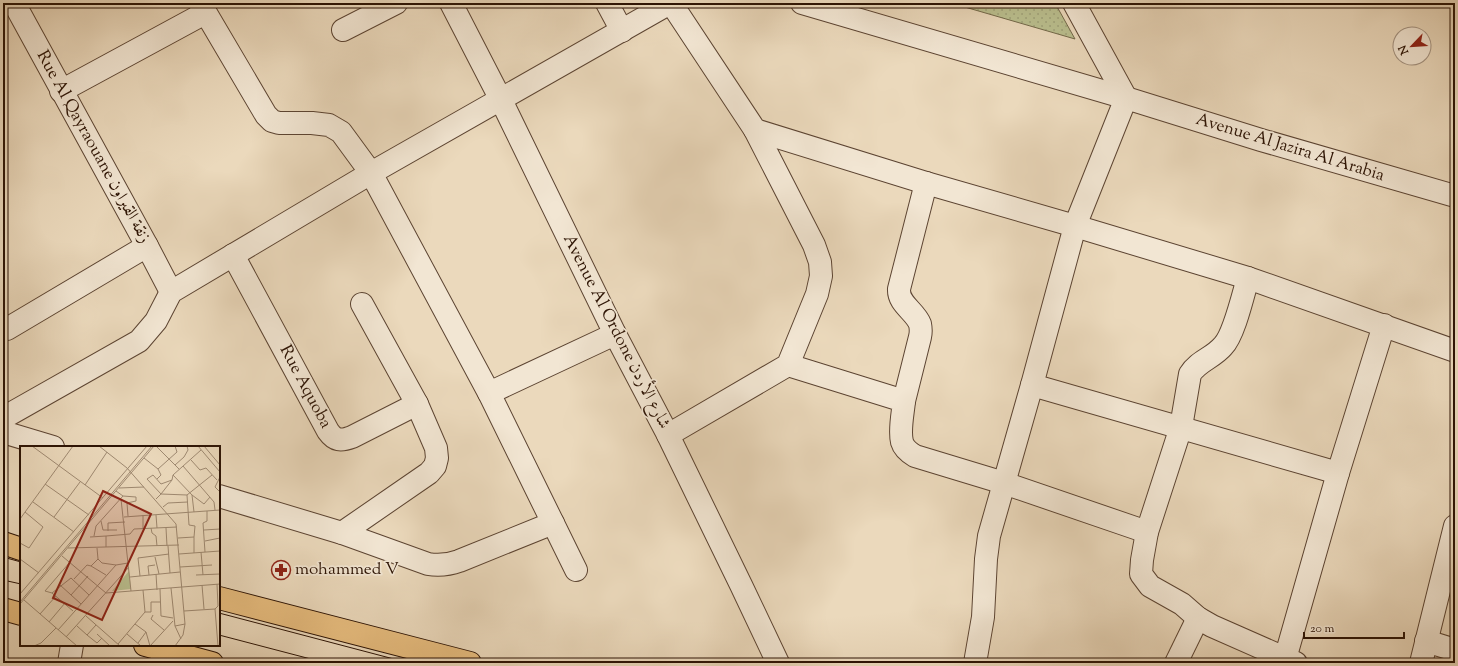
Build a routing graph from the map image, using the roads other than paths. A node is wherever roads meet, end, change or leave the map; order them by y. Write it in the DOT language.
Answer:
graph roads {
  1 [pos="14,3"];
  2 [pos="396,3"];
  3 [pos="451,3"];
  4 [pos="608,3"];
  5 [pos="670,3"];
  6 [pos="802,3"];
  7 [pos="1074,3"];
  8 [pos="203,8"];
  9 [pos="343,30"];
  10 [pos="622,31"];
  11 [pos="61,91"];
  12 [pos="1126,98"];
  13 [pos="501,100"];
  14 [pos="755,130"];
  15 [pos="371,173"];
  16 [pos="926,183"];
  17 [pos="1455,196"];
  18 [pos="1075,226"];
  19 [pos="147,246"];
  20 [pos="233,254"];
  21 [pos="1248,278"];
  22 [pos="171,292"];
  23 [pos="362,304"];
  24 [pos="1384,325"];
  25 [pos="3,329"];
  26 [pos="615,334"];
  27 [pos="1455,351"];
  28 [pos="788,366"];
  29 [pos="1032,385"];
  30 [pos="489,393"];
  31 [pos="904,400"];
  32 [pos="416,404"];
  33 [pos="3,418"];
  34 [pos="1181,427"];
  35 [pos="3,432"];
  36 [pos="668,435"];
  37 [pos="50,446"];
  38 [pos="1338,473"];
  39 [pos="1004,483"];
  40 [pos="220,496"];
  41 [pos="553,524"];
  42 [pos="1455,526"];
  43 [pos="342,532"];
  44 [pos="1147,532"];
  45 [pos="3,543"];
  46 [pos="20,548"];
  47 [pos="576,570"];
  48 [pos="220,598"];
  49 [pos="3,609"];
  50 [pos="20,614"];
  51 [pos="1198,618"];
  52 [pos="1426,642"];
  53 [pos="72,646"];
  54 [pos="149,646"];
  55 [pos="1455,650"];
  56 [pos="1291,661"];
  57 [pos="69,663"];
  58 [pos="212,663"];
  59 [pos="470,663"];
  60 [pos="778,663"];
  61 [pos="975,663"];
  62 [pos="1176,663"];
  63 [pos="1421,663"];
  1 -- 11 [label="street, Rue Al Qayraouane زنقة القيراون"];
  2 -- 9 [label="street"];
  3 -- 13 [label="street, Avenue Al Ordone شارع الأردن"];
  4 -- 10 [label="street"];
  5 -- 10 [label="street"];
  5 -- 14 [label="street"];
  6 -- 12 [label="street, Avenue Al Jazira Al Arabia"];
  7 -- 12 [label="street"];
  8 -- 11 [label="street"];
  8 -- 15 [label="street"];
  10 -- 13 [label="street"];
  11 -- 19 [label="street, Rue Al Qayraouane زنقة القيراون"];
  12 -- 17 [label="street, Avenue Al Jazira Al Arabia"];
  12 -- 18 [label="street"];
  13 -- 15 [label="street"];
  13 -- 26 [label="street, Avenue Al Ordone شارع الأردن"];
  14 -- 16 [label="street"];
  14 -- 28 [label="street"];
  15 -- 20 [label="street"];
  15 -- 30 [label="street"];
  16 -- 18 [label="street"];
  16 -- 31 [label="street"];
  18 -- 21 [label="street"];
  18 -- 29 [label="street"];
  19 -- 22 [label="street, Rue Al Qayraouane زنقة القيراون"];
  19 -- 25 [label="street"];
  20 -- 22 [label="street"];
  20 -- 32 [label="street, Rue Aquoba"];
  21 -- 24 [label="street"];
  21 -- 34 [label="street"];
  22 -- 33 [label="street"];
  23 -- 32 [label="street"];
  24 -- 27 [label="street"];
  24 -- 38 [label="street"];
  26 -- 30 [label="street"];
  26 -- 36 [label="street, Avenue Al Ordone شارع الأردن"];
  28 -- 31 [label="street"];
  28 -- 36 [label="street"];
  29 -- 34 [label="street"];
  29 -- 39 [label="street"];
  30 -- 41 [label="street"];
  31 -- 39 [label="street"];
  32 -- 43 [label="street"];
  34 -- 38 [label="street"];
  34 -- 44 [label="street"];
  35 -- 37 [label="street"];
  36 -- 60 [label="street, Avenue Al Ordone شارع الأردن"];
  38 -- 56 [label="street"];
  39 -- 44 [label="street"];
  39 -- 61 [label="street"];
  40 -- 43 [label="street"];
  41 -- 43 [label="street"];
  41 -- 47 [label="street"];
  42 -- 52 [label="street"];
  44 -- 51 [label="street"];
  45 -- 46 [label="main road"];
  48 -- 59 [label="main road"];
  49 -- 50 [label="main road"];
  51 -- 56 [label="street"];
  51 -- 62 [label="street"];
  52 -- 55 [label="street"];
  52 -- 63 [label="street"];
  53 -- 57 [label="street"];
  54 -- 58 [label="main road"];
}
